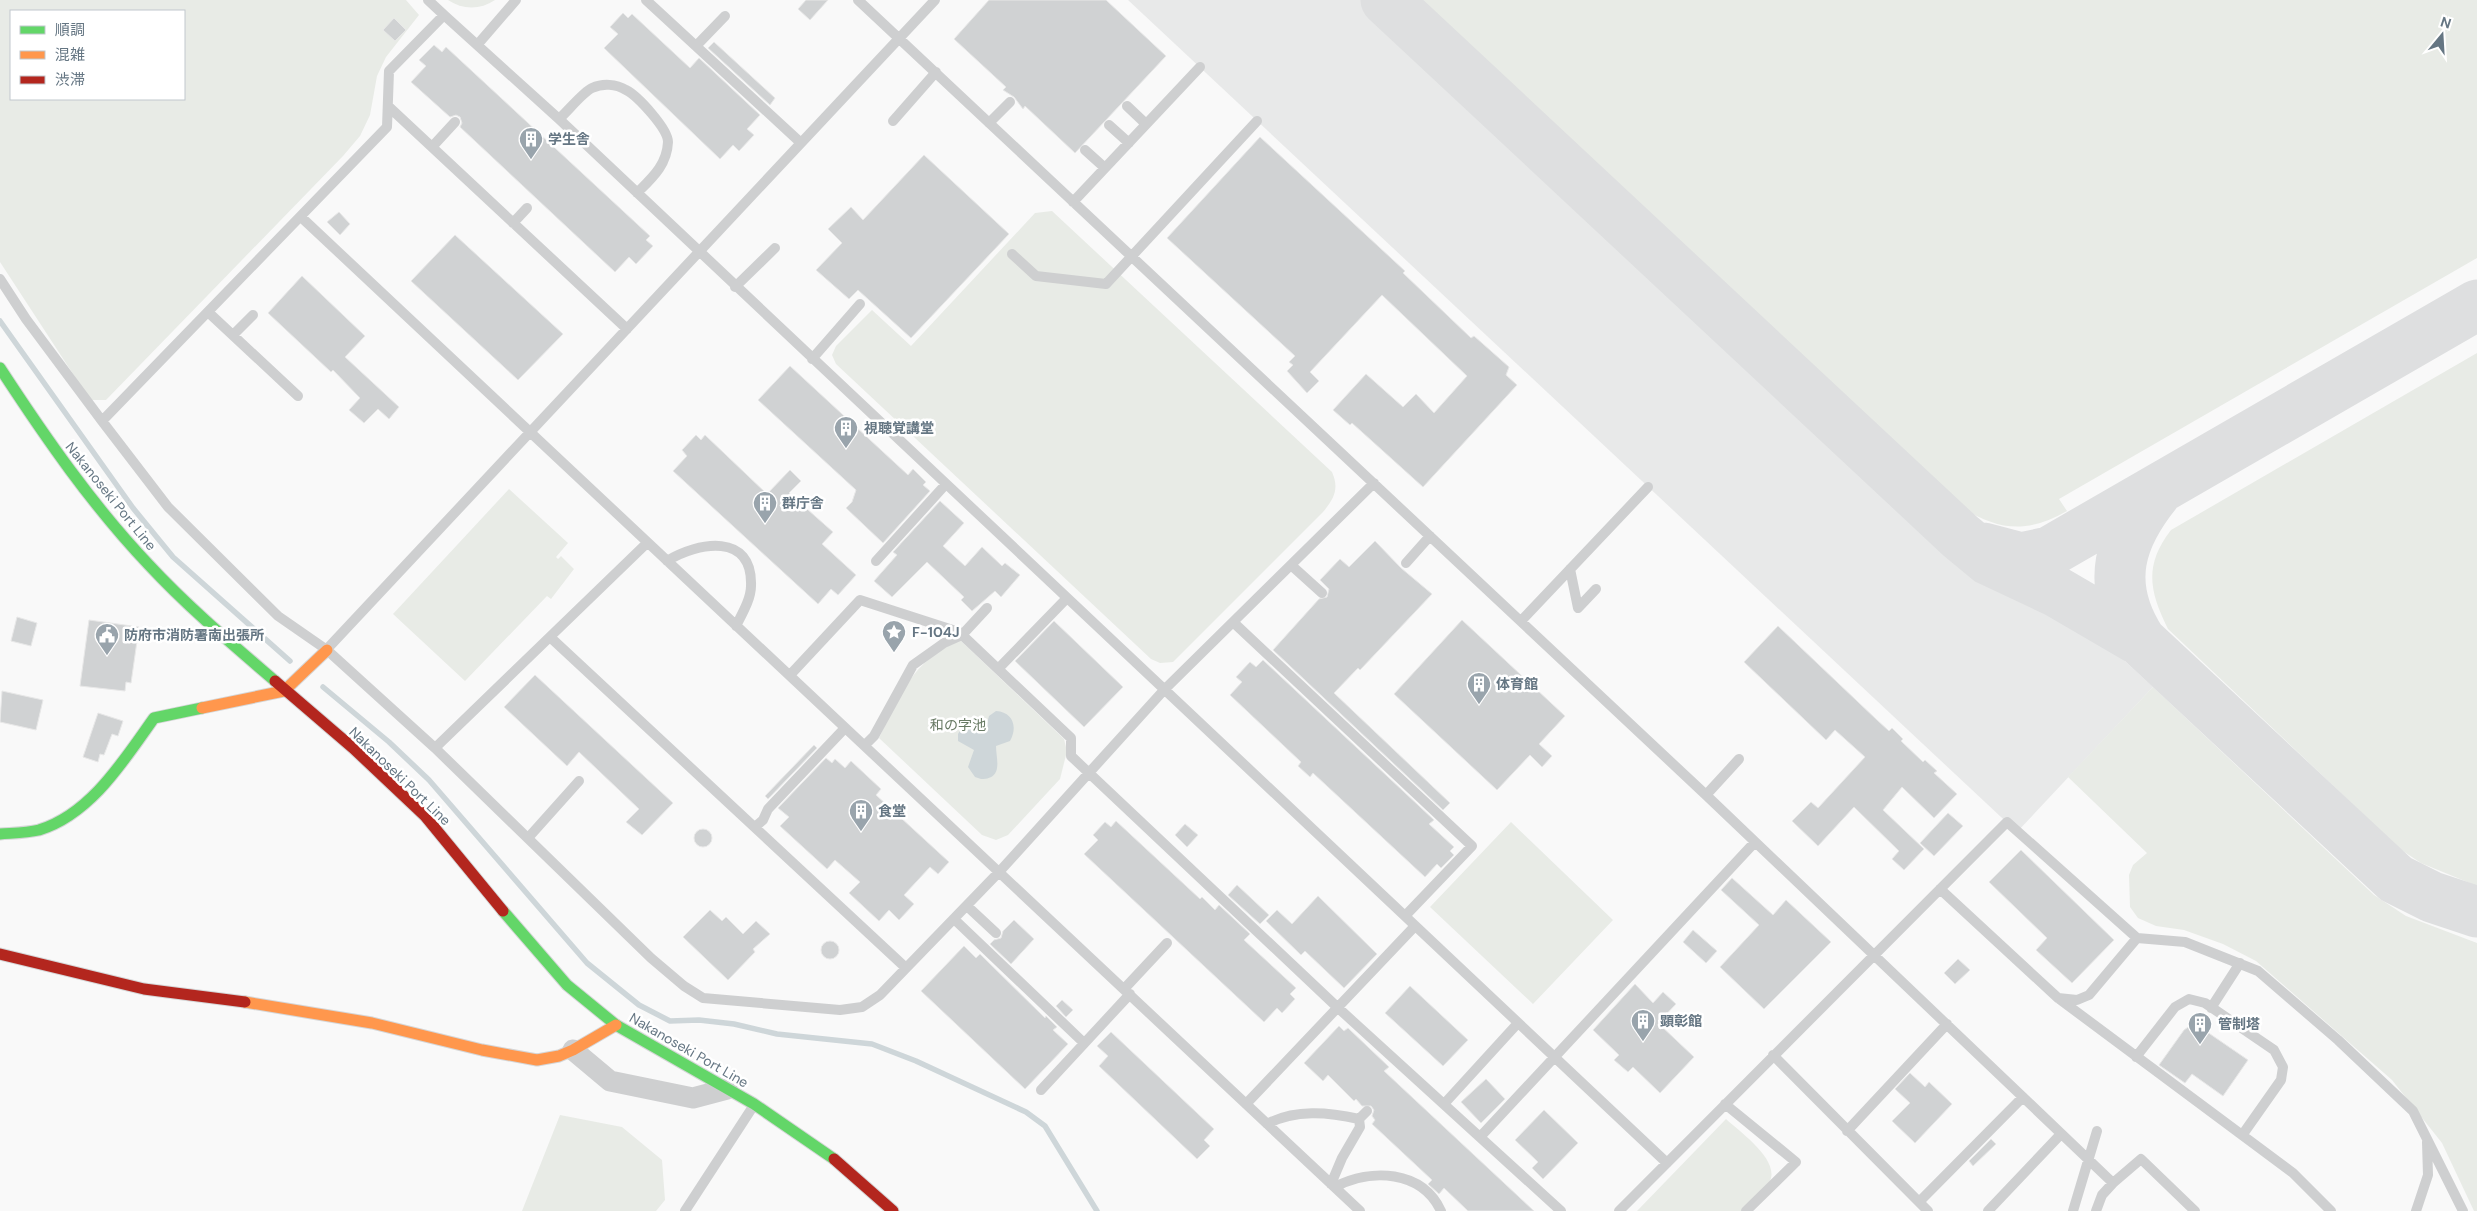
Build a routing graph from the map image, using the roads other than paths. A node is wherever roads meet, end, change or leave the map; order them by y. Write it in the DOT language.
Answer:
graph roads {
  1 [pos="428,0"];
  2 [pos="516,0"];
  3 [pos="646,0"];
  4 [pos="858,0"];
  5 [pos="934,0"];
  6 [pos="444,14"];
  7 [pos="725,16"];
  8 [pos="900,38"];
  9 [pos="478,44"];
  10 [pos="696,46"];
  11 [pos="1200,67"];
  12 [pos="936,72"];
  13 [pos="1010,102"];
  14 [pos="388,106"];
  15 [pos="1127,106"];
  16 [pos="559,119"];
  17 [pos="892,121"];
  18 [pos="1257,121"];
  19 [pos="455,122"];
  20 [pos="990,123"];
  21 [pos="1146,124"];
  22 [pos="1109,125"];
  23 [pos="801,143"];
  24 [pos="1129,143"];
  25 [pos="432,147"];
  26 [pos="1085,150"];
  27 [pos="1106,168"];
  28 [pos="637,193"];
  29 [pos="1073,202"];
  30 [pos="527,208"];
  31 [pos="301,217"];
  32 [pos="513,223"];
  33 [pos="775,248"];
  34 [pos="698,252"];
  35 [pos="1012,254"];
  36 [pos="1130,257"];
  37 [pos="0,279"];
  38 [pos="735,287"];
  39 [pos="860,304"];
  40 [pos="208,312"];
  41 [pos="253,315"];
  42 [pos="626,329"];
  43 [pos="233,335"];
  44 [pos="812,359"];
  45 [pos="0,368"];
  46 [pos="298,396"];
  47 [pos="102,422"];
  48 [pos="529,433"];
  49 [pos="1374,483"];
  50 [pos="946,484"];
  51 [pos="1648,486"];
  52 [pos="1430,536"];
  53 [pos="647,543"];
  54 [pos="667,561"];
  55 [pos="876,561"];
  56 [pos="1406,562"];
  57 [pos="1291,564"];
  58 [pos="1570,569"];
  59 [pos="1596,589"];
  60 [pos="1322,593"];
  61 [pos="1067,598"];
  62 [pos="988,608"];
  63 [pos="1521,621"];
  64 [pos="1233,622"];
  65 [pos="736,626"];
  66 [pos="962,635"];
  67 [pos="550,637"];
  68 [pos="327,650"];
  69 [pos="998,669"];
  70 [pos="790,675"];
  71 [pos="1164,690"];
  72 [pos="284,691"];
  73 [pos="845,728"];
  74 [pos="864,745"];
  75 [pos="435,748"];
  76 [pos="1739,758"];
  77 [pos="1089,773"];
  78 [pos="579,781"];
  79 [pos="1706,795"];
  80 [pos="755,827"];
  81 [pos="0,834"];
  82 [pos="528,838"];
  83 [pos="1755,842"];
  84 [pos="1000,872"];
  85 [pos="1940,889"];
  86 [pos="967,906"];
  87 [pos="1405,916"];
  88 [pos="954,919"];
  89 [pos="1415,926"];
  90 [pos="996,934"];
  91 [pos="2137,938"];
  92 [pos="1167,943"];
  93 [pos="0,954"];
  94 [pos="1874,954"];
  95 [pos="2240,963"];
  96 [pos="906,968"];
  97 [pos="1127,991"];
  98 [pos="2058,998"];
  99 [pos="1336,1006"];
  100 [pos="2211,1008"];
  101 [pos="1518,1023"];
  102 [pos="1947,1024"];
  103 [pos="616,1025"];
  104 [pos="1084,1043"];
  105 [pos="573,1050"];
  106 [pos="1773,1056"];
  107 [pos="2136,1057"];
  108 [pos="1556,1058"];
  109 [pos="727,1089"];
  110 [pos="1041,1090"];
  111 [pos="2023,1097"];
  112 [pos="754,1104"];
  113 [pos="1246,1104"];
  114 [pos="1444,1104"];
  115 [pos="1725,1104"];
  116 [pos="1367,1111"];
  117 [pos="1359,1119"];
  118 [pos="1267,1124"];
  119 [pos="1847,1130"];
  120 [pos="2097,1131"];
  121 [pos="2061,1134"];
  122 [pos="2243,1134"];
  123 [pos="1480,1137"];
  124 [pos="2426,1137"];
  125 [pos="2088,1159"];
  126 [pos="1667,1163"];
  127 [pos="2113,1183"];
  128 [pos="1333,1186"];
  129 [pos="1919,1202"];
  130 [pos="685,1211"];
  131 [pos="893,1211"];
  132 [pos="1360,1211"];
  133 [pos="1442,1211"];
  134 [pos="1561,1211"];
  135 [pos="1618,1211"];
  136 [pos="1746,1211"];
  137 [pos="1928,1211"];
  138 [pos="1988,1211"];
  139 [pos="2073,1211"];
  140 [pos="2096,1211"];
  141 [pos="2195,1211"];
  142 [pos="2331,1211"];
  143 [pos="2416,1211"];
  144 [pos="2463,1211"];
  1 -- 6 [label="lane"];
  2 -- 9 [label="lane"];
  3 -- 10 [label="lane"];
  4 -- 8 [label="lane"];
  5 -- 8 [label="lane"];
  6 -- 9 [label="lane"];
  6 -- 14 [label="lane"];
  7 -- 10 [label="lane"];
  8 -- 12 [label="lane"];
  8 -- 23 [label="lane"];
  9 -- 16 [label="lane"];
  10 -- 23 [label="lane"];
  11 -- 21 [label="lane"];
  12 -- 17 [label="lane"];
  12 -- 20 [label="lane"];
  13 -- 20 [label="lane"];
  14 -- 25 [label="lane"];
  14 -- 31 [label="lane"];
  15 -- 21 [label="lane"];
  16 -- 28 [label="lane"];
  16 -- 28 [label="lane"];
  18 -- 36 [label="lane"];
  19 -- 25 [label="lane"];
  20 -- 29 [label="lane"];
  21 -- 24 [label="lane"];
  22 -- 24 [label="lane"];
  23 -- 34 [label="lane"];
  24 -- 27 [label="lane"];
  25 -- 32 [label="lane"];
  26 -- 27 [label="lane"];
  27 -- 29 [label="lane"];
  28 -- 34 [label="lane"];
  29 -- 36 [label="lane"];
  30 -- 32 [label="lane"];
  31 -- 40 [label="lane"];
  31 -- 48 [label="lane"];
  32 -- 42 [label="lane"];
  33 -- 38 [label="lane"];
  34 -- 38 [label="lane"];
  34 -- 42 [label="lane"];
  35 -- 36 [label="lane"];
  36 -- 49 [label="lane"];
  37 -- 47 [label="lane"];
  38 -- 44 [label="lane"];
  39 -- 44 [label="lane"];
  40 -- 43 [label="lane"];
  40 -- 47 [label="lane"];
  41 -- 43 [label="lane"];
  42 -- 48 [label="lane"];
  43 -- 46 [label="lane"];
  44 -- 50 [label="lane"];
  45 -- 72 [label="main road, Nakanoseki Port Line"];
  47 -- 68 [label="lane"];
  48 -- 53 [label="lane"];
  48 -- 68 [label="lane"];
  49 -- 52 [label="lane"];
  49 -- 57 [label="lane"];
  50 -- 55 [label="lane"];
  50 -- 61 [label="lane"];
  51 -- 58 [label="lane"];
  52 -- 56 [label="lane"];
  52 -- 63 [label="lane"];
  53 -- 54 [label="lane"];
  53 -- 67 [label="lane"];
  54 -- 65 [label="lane"];
  54 -- 65 [label="lane"];
  57 -- 60 [label="lane"];
  57 -- 64 [label="lane"];
  58 -- 59 [label="lane"];
  58 -- 63 [label="lane"];
  61 -- 69 [label="lane"];
  61 -- 71 [label="lane"];
  62 -- 66 [label="lane"];
  63 -- 79 [label="lane"];
  64 -- 71 [label="lane"];
  64 -- 87 [label="lane"];
  65 -- 70 [label="lane"];
  66 -- 69 [label="lane"];
  66 -- 70 [label="lane"];
  66 -- 74 [label="lane"];
  67 -- 75 [label="lane"];
  67 -- 80 [label="lane"];
  68 -- 72 [label="main road"];
  68 -- 75 [label="lane"];
  69 -- 77 [label="lane"];
  70 -- 73 [label="lane"];
  71 -- 77 [label="lane"];
  71 -- 87 [label="lane"];
  72 -- 81 [label="main road"];
  72 -- 103 [label="main road, Nakanoseki Port Line"];
  73 -- 74 [label="lane"];
  73 -- 80 [label="lane"];
  74 -- 84 [label="lane"];
  75 -- 82 [label="lane"];
  76 -- 79 [label="lane"];
  77 -- 84 [label="lane"];
  77 -- 99 [label="lane"];
  78 -- 82 [label="lane"];
  79 -- 83 [label="lane"];
  80 -- 96 [label="lane"];
  82 -- 96 [label="lane"];
  83 -- 94 [label="lane"];
  83 -- 108 [label="lane"];
  84 -- 86 [label="lane"];
  84 -- 97 [label="lane"];
  85 -- 91 [label="lane"];
  85 -- 94 [label="lane"];
  85 -- 98 [label="lane"];
  86 -- 88 [label="lane"];
  86 -- 90 [label="lane"];
  87 -- 89 [label="lane"];
  88 -- 96 [label="lane"];
  88 -- 104 [label="lane"];
  89 -- 99 [label="lane"];
  89 -- 101 [label="lane"];
  91 -- 95 [label="lane"];
  91 -- 98 [label="lane"];
  92 -- 97 [label="lane"];
  93 -- 105 [label="main road"];
  94 -- 102 [label="lane"];
  94 -- 106 [label="lane"];
  95 -- 100 [label="lane"];
  95 -- 124 [label="lane"];
  97 -- 104 [label="lane"];
  97 -- 113 [label="lane"];
  98 -- 107 [label="lane"];
  99 -- 113 [label="lane"];
  99 -- 114 [label="lane"];
  100 -- 107 [label="lane"];
  100 -- 122 [label="lane"];
  101 -- 108 [label="lane"];
  101 -- 114 [label="lane"];
  102 -- 111 [label="lane"];
  102 -- 119 [label="lane"];
  103 -- 105 [label="main road"];
  103 -- 109 [label="main road, Nakanoseki Port Line"];
  104 -- 110 [label="lane"];
  105 -- 109 [label="street"];
  106 -- 115 [label="lane"];
  106 -- 119 [label="lane"];
  107 -- 122 [label="lane"];
  108 -- 123 [label="lane"];
  108 -- 126 [label="lane"];
  109 -- 112 [label="main road, Nakanoseki Port Line"];
  111 -- 121 [label="lane"];
  111 -- 129 [label="lane"];
  112 -- 130 [label="lane"];
  112 -- 131 [label="main road, Nakanoseki Port Line"];
  113 -- 118 [label="lane"];
  114 -- 123 [label="lane"];
  115 -- 126 [label="lane"];
  115 -- 136 [label="lane"];
  116 -- 117 [label="lane"];
  117 -- 118 [label="lane"];
  117 -- 128 [label="lane"];
  118 -- 128 [label="lane"];
  119 -- 129 [label="lane"];
  120 -- 125 [label="lane"];
  121 -- 125 [label="lane"];
  121 -- 138 [label="lane"];
  122 -- 142 [label="lane"];
  123 -- 134 [label="lane"];
  124 -- 143 [label="lane"];
  124 -- 144 [label="lane"];
  125 -- 127 [label="lane"];
  125 -- 139 [label="lane"];
  126 -- 135 [label="lane"];
  127 -- 140 [label="lane"];
  127 -- 141 [label="lane"];
  128 -- 132 [label="lane"];
  128 -- 133 [label="lane"];
  129 -- 137 [label="lane"];
}
